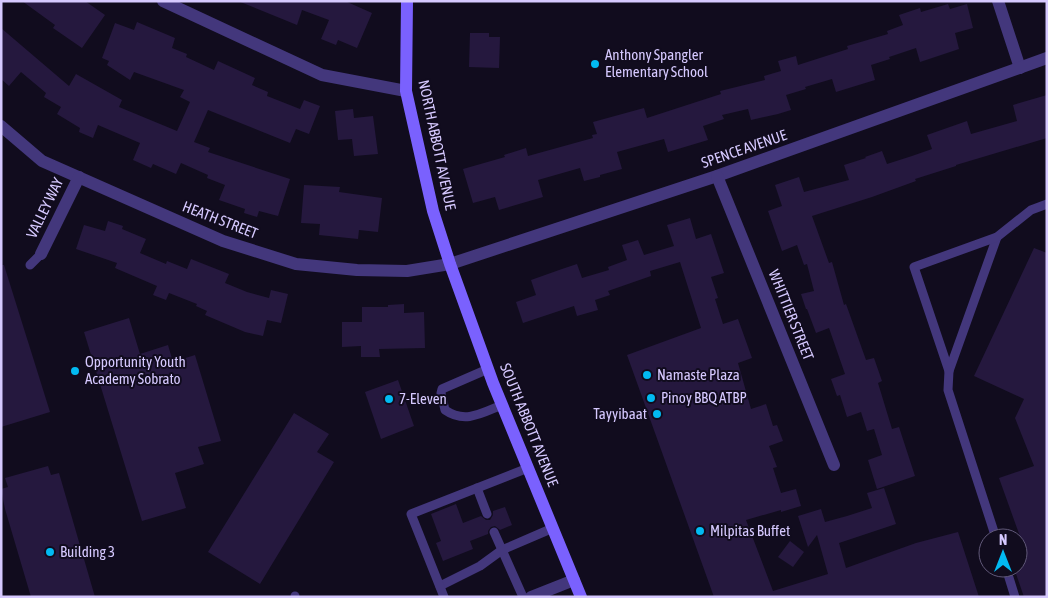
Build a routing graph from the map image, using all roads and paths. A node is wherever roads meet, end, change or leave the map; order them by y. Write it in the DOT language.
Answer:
graph roads {
  1 [pos="163,1"];
  2 [pos="407,1"];
  3 [pos="998,1"];
  4 [pos="1047,58"];
  5 [pos="1020,68"];
  6 [pos="406,91"];
  7 [pos="1,126"];
  8 [pos="717,176"];
  9 [pos="79,177"];
  10 [pos="1047,204"];
  11 [pos="998,237"];
  12 [pos="41,254"];
  13 [pos="450,264"];
  14 [pos="30,266"];
  15 [pos="488,369"];
  16 [pos="949,371"];
  17 [pos="502,405"];
  18 [pos="834,466"];
  19 [pos="528,468"];
  20 [pos="476,488"];
  21 [pos="487,514"];
  22 [pos="554,528"];
  23 [pos="993,528"];
  24 [pos="494,532"];
  25 [pos="502,550"];
  26 [pos="1009,578"];
  27 [pos="574,580"];
  28 [pos="440,586"];
  29 [pos="444,597"];
  30 [pos="524,597"];
  31 [pos="530,597"];
  32 [pos="581,597"];
  33 [pos="1015,597"];
  1 -- 6 [label="street"];
  2 -- 6 [label="street, NORTH ABBOTT AVENUE"];
  3 -- 5 [label="street"];
  4 -- 5 [label="street, SPENCE AVENUE"];
  5 -- 8 [label="street, SPENCE AVENUE"];
  6 -- 13 [label="street, NORTH ABBOTT AVENUE"];
  7 -- 9 [label="street, HEATH STREET"];
  8 -- 13 [label="street, SPENCE AVENUE"];
  8 -- 18 [label="street, WHITTIER STREET"];
  9 -- 12 [label="street, VALLEY WAY"];
  9 -- 13 [label="street, HEATH STREET"];
  10 -- 11 [label="lane"];
  11 -- 16 [label="lane"];
  11 -- 16 [label="lane"];
  12 -- 14 [label="lane"];
  13 -- 15 [label="street, SOUTH ABBOTT AVENUE"];
  15 -- 17 [label="street, SOUTH ABBOTT AVENUE"];
  15 -- 17 [label="lane"];
  16 -- 23 [label="lane"];
  17 -- 19 [label="street, SOUTH ABBOTT AVENUE"];
  19 -- 20 [label="lane"];
  19 -- 22 [label="street, SOUTH ABBOTT AVENUE"];
  20 -- 21 [label="lane"];
  20 -- 28 [label="lane"];
  22 -- 25 [label="lane"];
  22 -- 27 [label="street, SOUTH ABBOTT AVENUE"];
  24 -- 25 [label="lane"];
  25 -- 28 [label="lane"];
  25 -- 30 [label="lane"];
  26 -- 33 [label="lane"];
  27 -- 31 [label="street"];
  27 -- 32 [label="street, SOUTH ABBOTT AVENUE"];
  28 -- 29 [label="lane"];
}
